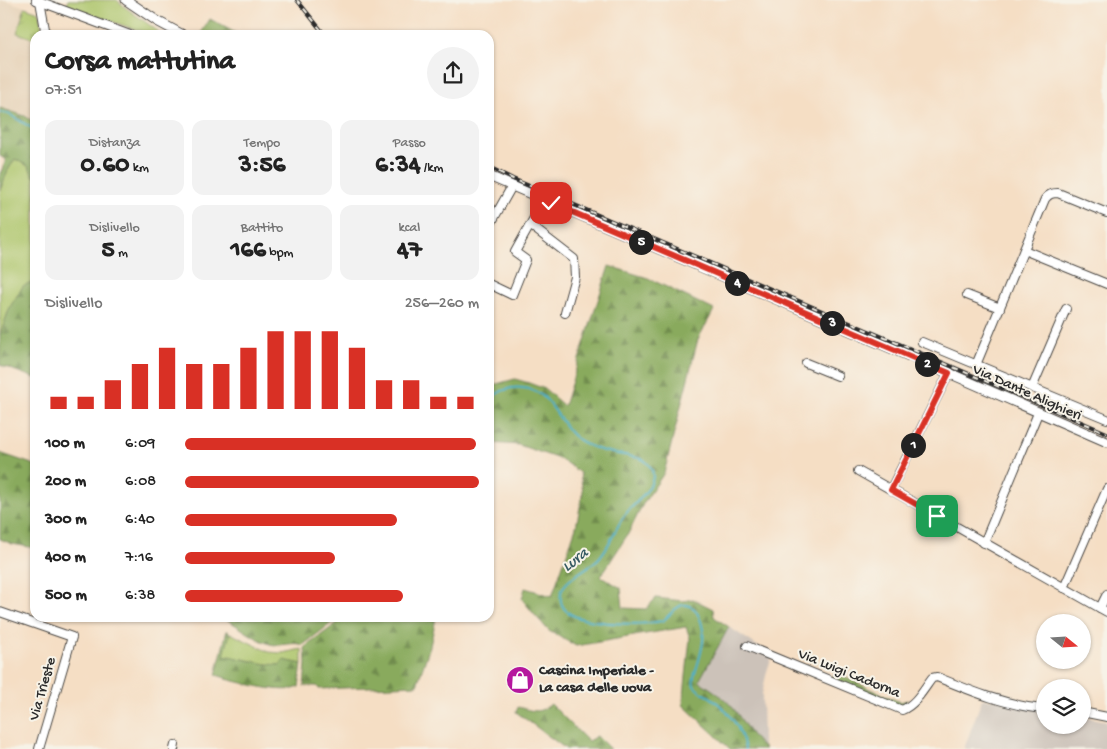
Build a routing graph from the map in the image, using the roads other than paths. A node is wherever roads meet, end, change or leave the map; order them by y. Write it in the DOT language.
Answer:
graph roads {
  1 [pos="126,0"];
  2 [pos="38,1"];
  3 [pos="45,30"];
  4 [pos="116,30"];
  5 [pos="173,30"];
  6 [pos="494,178"];
  7 [pos="512,186"];
  8 [pos="548,202"];
  9 [pos="1107,213"];
  10 [pos="494,219"];
  11 [pos="530,226"];
  12 [pos="1024,250"];
  13 [pos="1106,281"];
  14 [pos="494,286"];
  15 [pos="967,295"];
  16 [pos="1000,308"];
  17 [pos="1066,309"];
  18 [pos="565,313"];
  19 [pos="922,342"];
  20 [pos="806,363"];
  21 [pos="976,365"];
  22 [pos="949,373"];
  23 [pos="838,376"];
  24 [pos="1032,388"];
  25 [pos="1038,413"];
  26 [pos="1107,419"];
  27 [pos="1107,442"];
  28 [pos="858,471"];
  29 [pos="1107,488"];
  30 [pos="891,490"];
  31 [pos="984,543"];
  32 [pos="1064,588"];
  33 [pos="1107,594"];
  34 [pos="1104,610"];
  35 [pos="0,612"];
  36 [pos="747,646"];
  37 [pos="1036,707"];
  38 [pos="1091,714"];
  39 [pos="1107,717"];
  40 [pos="39,749"];
  1 -- 5 [label="street"];
  2 -- 3 [label="street"];
  2 -- 4 [label="street"];
  6 -- 7 [label="street, Via Dante Alighieri"];
  7 -- 8 [label="street, Via Dante Alighieri"];
  7 -- 10 [label="street"];
  8 -- 11 [label="street"];
  8 -- 22 [label="street, Via Dante Alighieri"];
  9 -- 12 [label="street"];
  11 -- 14 [label="street"];
  11 -- 18 [label="street"];
  12 -- 13 [label="street"];
  12 -- 16 [label="street"];
  15 -- 16 [label="street"];
  16 -- 21 [label="street"];
  17 -- 24 [label="street"];
  19 -- 21 [label="street"];
  20 -- 23 [label="street"];
  21 -- 24 [label="street"];
  22 -- 25 [label="street, Via Dante Alighieri"];
  22 -- 30 [label="street"];
  24 -- 26 [label="street"];
  25 -- 27 [label="street, Via Dante Alighieri"];
  25 -- 31 [label="street"];
  28 -- 30 [label="street"];
  29 -- 32 [label="street"];
  30 -- 31 [label="street"];
  31 -- 32 [label="street"];
  32 -- 34 [label="street"];
  33 -- 34 [label="street"];
  35 -- 40 [label="street, Via Trieste"];
  36 -- 37 [label="street, Via Luigi Cadorna"];
  38 -- 39 [label="street"];
}
